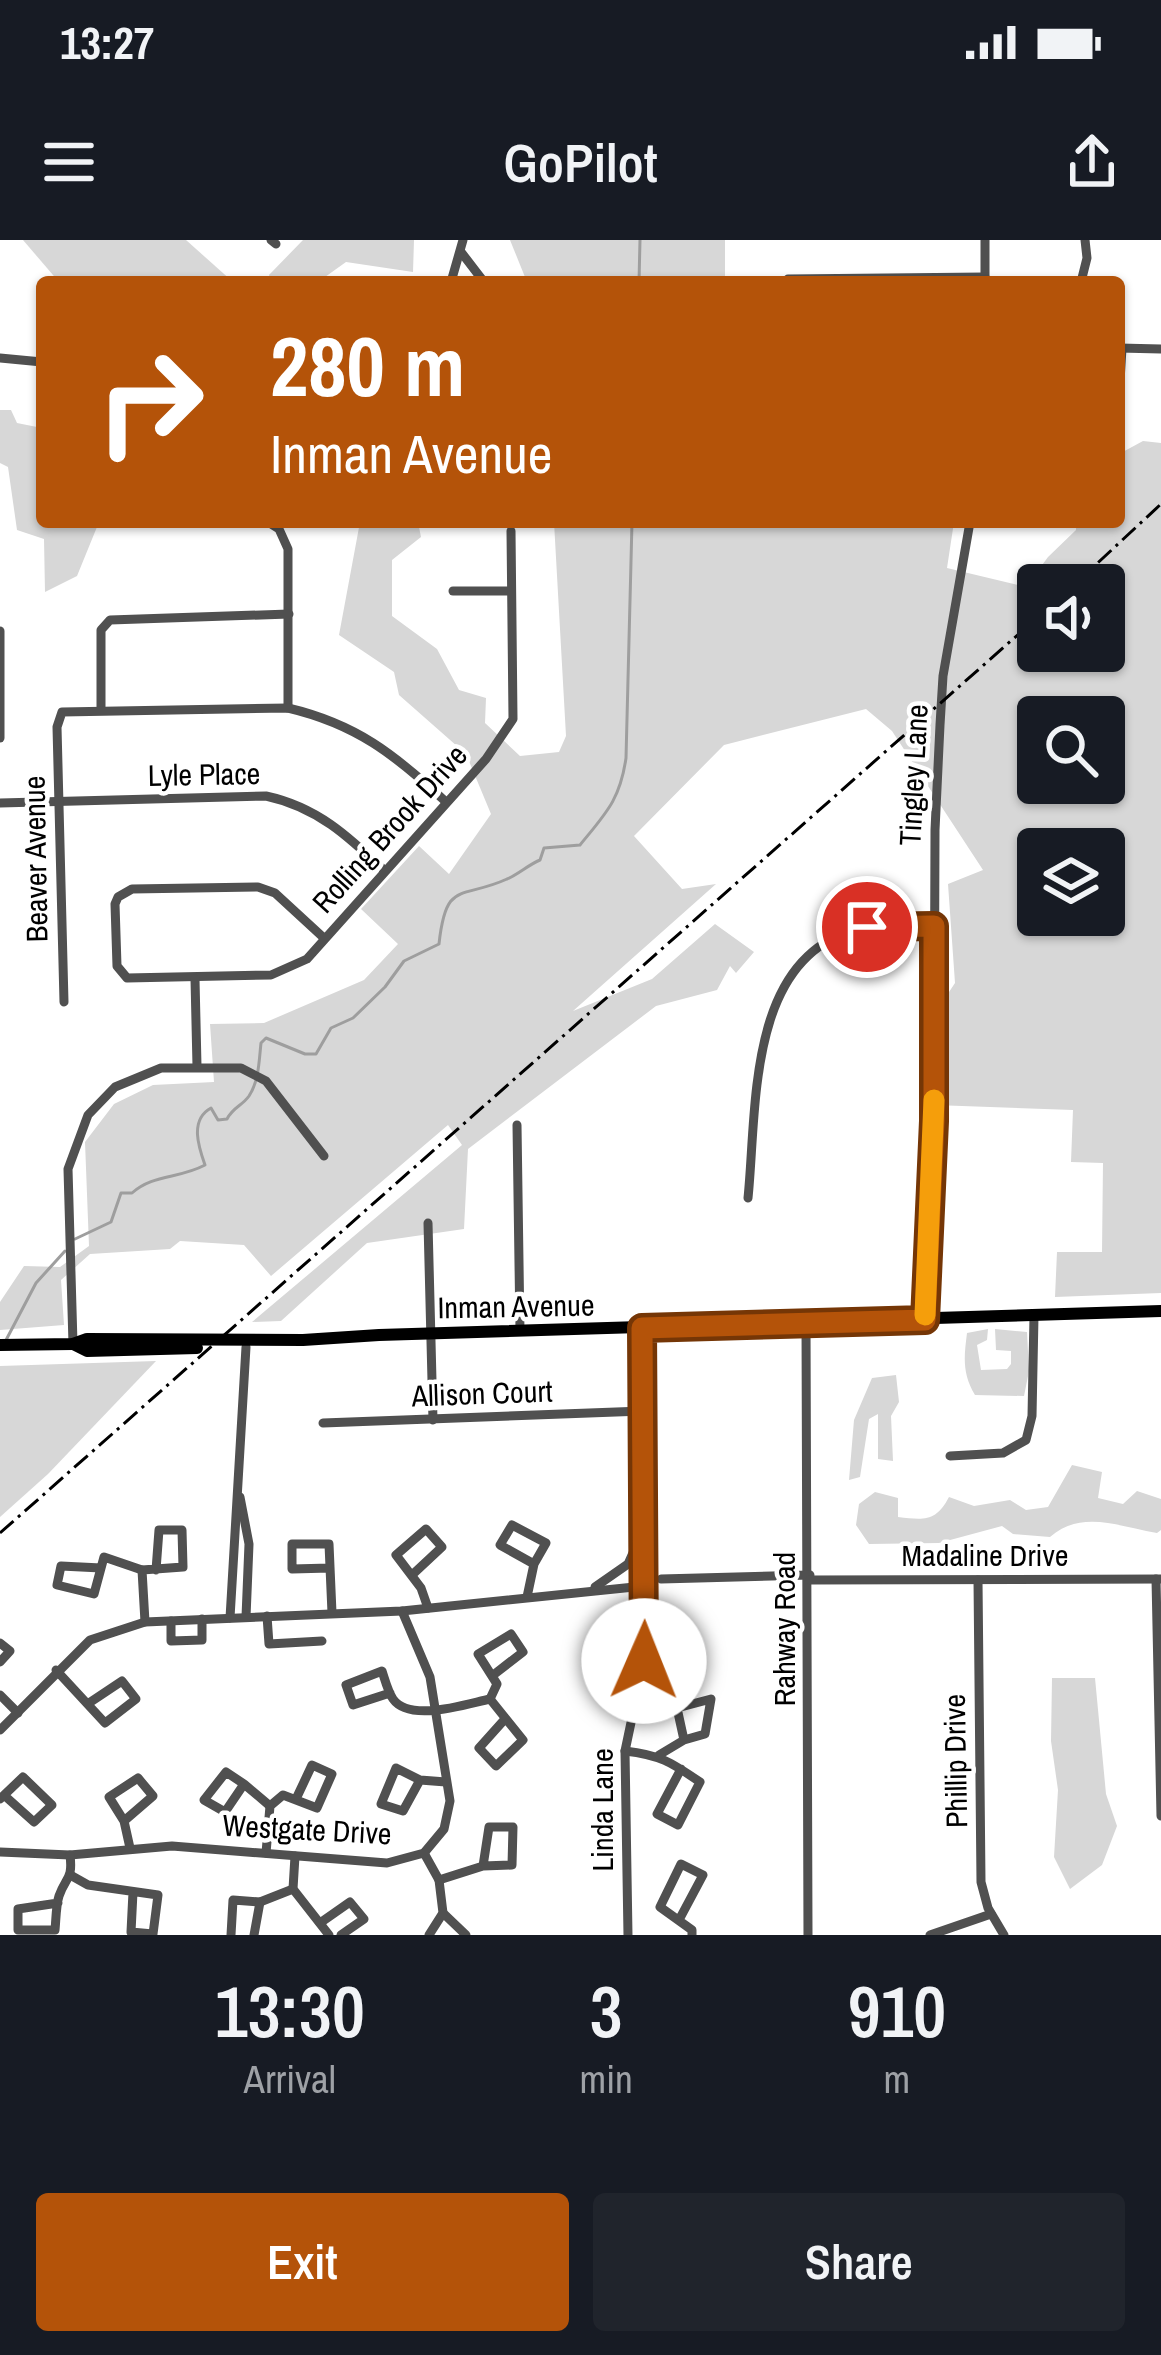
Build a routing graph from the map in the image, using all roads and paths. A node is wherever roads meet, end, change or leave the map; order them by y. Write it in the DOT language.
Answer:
graph roads {
  1 [pos="985,240"];
  2 [pos="1085,240"];
  3 [pos="462,246"];
  4 [pos="454,276"];
  5 [pos="480,276"];
  6 [pos="985,276"];
  7 [pos="1082,276"];
  8 [pos="1125,348"];
  9 [pos="1161,349"];
  10 [pos="0,358"];
  11 [pos="36,361"];
  12 [pos="277,528"];
  13 [pos="969,528"];
  14 [pos="511,531"];
  15 [pos="453,591"];
  16 [pos="511,591"];
  17 [pos="289,614"];
  18 [pos="0,631"];
  19 [pos="287,708"];
  20 [pos="101,709"];
  21 [pos="0,738"];
  22 [pos="445,801"];
  23 [pos="59,802"];
  24 [pos="0,803"];
  25 [pos="385,871"];
  26 [pos="934,926"];
  27 [pos="326,939"];
  28 [pos="195,979"];
  29 [pos="64,1002"];
  30 [pos="196,1066"];
  31 [pos="518,1125"];
  32 [pos="324,1156"];
  33 [pos="748,1198"];
  34 [pos="428,1223"];
  35 [pos="1161,1311"];
  36 [pos="1034,1316"];
  37 [pos="925,1320"];
  38 [pos="806,1323"];
  39 [pos="642,1328"];
  40 [pos="520,1331"];
  41 [pos="431,1333"];
  42 [pos="303,1340"];
  43 [pos="74,1344"];
  44 [pos="0,1345"];
  45 [pos="246,1348"];
  46 [pos="643,1412"];
  47 [pos="433,1420"];
  48 [pos="323,1423"];
  49 [pos="950,1456"];
  50 [pos="237,1487"];
  51 [pos="644,1524"];
  52 [pos="535,1564"];
  53 [pos="100,1568"];
  54 [pos="330,1568"];
  55 [pos="142,1570"];
  56 [pos="156,1570"];
  57 [pos="412,1574"];
  58 [pos="810,1578"];
  59 [pos="661,1579"];
  60 [pos="1158,1579"];
  61 [pos="978,1580"];
  62 [pos="644,1586"];
  63 [pos="568,1592"];
  64 [pos="527,1597"];
  65 [pos="428,1608"];
  66 [pos="402,1611"];
  67 [pos="332,1613"];
  68 [pos="267,1616"];
  69 [pos="246,1617"];
  70 [pos="230,1618"];
  71 [pos="202,1619"];
  72 [pos="171,1621"];
  73 [pos="146,1622"];
  74 [pos="322,1641"];
  75 [pos="0,1642"];
  76 [pos="0,1662"];
  77 [pos="56,1670"];
  78 [pos="492,1676"];
  79 [pos="390,1693"];
  80 [pos="0,1695"];
  81 [pos="490,1699"];
  82 [pos="89,1703"];
  83 [pos="18,1712"];
  84 [pos="434,1712"];
  85 [pos="505,1719"];
  86 [pos="0,1730"];
  87 [pos="683,1740"];
  88 [pos="626,1751"];
  89 [pos="659,1755"];
  90 [pos="681,1769"];
  91 [pos="420,1780"];
  92 [pos="446,1782"];
  93 [pos="244,1784"];
  94 [pos="2,1798"];
  95 [pos="296,1799"];
  96 [pos="270,1806"];
  97 [pos="1161,1816"];
  98 [pos="124,1821"];
  99 [pos="130,1849"];
  100 [pos="0,1852"];
  101 [pos="266,1853"];
  102 [pos="424,1853"];
  103 [pos="70,1855"];
  104 [pos="295,1856"];
  105 [pos="483,1866"];
  106 [pos="72,1876"];
  107 [pos="439,1880"];
  108 [pos="293,1889"];
  109 [pos="133,1892"];
  110 [pos="260,1902"];
  111 [pos="58,1903"];
  112 [pos="443,1913"];
  113 [pos="991,1914"];
  114 [pos="679,1920"];
  115 [pos="320,1923"];
  116 [pos="231,1935"];
  117 [pos="254,1935"];
  118 [pos="329,1935"];
  119 [pos="341,1935"];
  120 [pos="429,1935"];
  121 [pos="466,1935"];
  122 [pos="628,1935"];
  123 [pos="692,1935"];
  124 [pos="808,1935"];
  125 [pos="930,1935"];
  126 [pos="1004,1935"];
  1 -- 6 [label="street"];
  2 -- 7 [label="street"];
  3 -- 4 [label="street"];
  3 -- 5 [label="street"];
  8 -- 9 [label="street"];
  10 -- 11 [label="street"];
  12 -- 17 [label="street"];
  13 -- 26 [label="street, Tingley Lane"];
  14 -- 16 [label="street, Rolling Brook Drive"];
  15 -- 16 [label="street"];
  16 -- 22 [label="street, Rolling Brook Drive"];
  17 -- 19 [label="street"];
  17 -- 20 [label="street"];
  18 -- 21 [label="street"];
  19 -- 20 [label="street"];
  19 -- 22 [label="street"];
  20 -- 23 [label="street, Beaver Avenue"];
  22 -- 25 [label="street, Rolling Brook Drive"];
  23 -- 24 [label="street, Lyle Place"];
  23 -- 25 [label="street, Lyle Place"];
  23 -- 29 [label="street, Beaver Avenue"];
  25 -- 27 [label="street, Rolling Brook Drive"];
  26 -- 33 [label="street"];
  26 -- 37 [label="street, Tingley Lane"];
  27 -- 28 [label="street, Rolling Brook Drive"];
  27 -- 28 [label="street, Rolling Brook Drive"];
  28 -- 30 [label="street"];
  30 -- 32 [label="street"];
  30 -- 43 [label="street"];
  31 -- 40 [label="street"];
  34 -- 41 [label="street"];
  35 -- 36 [label="main road, Inman Avenue"];
  36 -- 37 [label="main road, Inman Avenue"];
  36 -- 49 [label="street"];
  37 -- 38 [label="main road, Inman Avenue"];
  38 -- 39 [label="main road, Inman Avenue"];
  38 -- 58 [label="street, Rahway Road"];
  39 -- 40 [label="main road, Inman Avenue"];
  39 -- 46 [label="street, Linda Lane"];
  40 -- 41 [label="main road, Inman Avenue"];
  41 -- 42 [label="main road, Inman Avenue"];
  41 -- 47 [label="street"];
  42 -- 43 [label="main road, Inman Avenue"];
  42 -- 45 [label="main road, Inman Avenue"];
  43 -- 44 [label="main road, Inman Avenue"];
  43 -- 45 [label="main road, Inman Avenue"];
  45 -- 50 [label="street"];
  46 -- 47 [label="street, Allison Court"];
  46 -- 51 [label="street, Linda Lane"];
  47 -- 48 [label="street, Allison Court"];
  50 -- 69 [label="street"];
  50 -- 70 [label="street"];
  51 -- 62 [label="street, Linda Lane"];
  51 -- 63 [label="street"];
  52 -- 52 [label="street"];
  52 -- 64 [label="street"];
  53 -- 53 [label="street"];
  53 -- 55 [label="street"];
  54 -- 54 [label="street"];
  54 -- 67 [label="street"];
  55 -- 56 [label="street"];
  55 -- 73 [label="street"];
  56 -- 56 [label="street"];
  57 -- 57 [label="street"];
  57 -- 65 [label="street"];
  58 -- 59 [label="street, Madaline Drive"];
  58 -- 61 [label="street, Madaline Drive"];
  58 -- 124 [label="street, Rahway Road"];
  60 -- 61 [label="street, Madaline Drive"];
  60 -- 97 [label="street"];
  61 -- 113 [label="street, Phillip Drive"];
  62 -- 63 [label="street"];
  62 -- 88 [label="street, Linda Lane"];
  63 -- 64 [label="street"];
  64 -- 65 [label="street"];
  65 -- 66 [label="street"];
  66 -- 67 [label="street"];
  66 -- 84 [label="street, Westgate Drive"];
  67 -- 68 [label="street"];
  68 -- 69 [label="street"];
  68 -- 74 [label="street"];
  69 -- 70 [label="street"];
  70 -- 71 [label="street"];
  71 -- 72 [label="street"];
  71 -- 72 [label="street"];
  72 -- 73 [label="street"];
  73 -- 77 [label="street"];
  75 -- 76 [label="street"];
  77 -- 82 [label="street"];
  77 -- 83 [label="street"];
  78 -- 78 [label="street"];
  78 -- 81 [label="street"];
  79 -- 79 [label="street"];
  79 -- 84 [label="street"];
  80 -- 83 [label="street"];
  81 -- 84 [label="street"];
  81 -- 85 [label="street"];
  82 -- 82 [label="street"];
  83 -- 86 [label="street"];
  84 -- 92 [label="street, Westgate Drive"];
  85 -- 85 [label="street"];
  87 -- 87 [label="street"];
  87 -- 89 [label="street"];
  88 -- 89 [label="street"];
  88 -- 122 [label="street, Linda Lane"];
  89 -- 90 [label="street"];
  90 -- 90 [label="street"];
  91 -- 91 [label="street"];
  91 -- 92 [label="street"];
  92 -- 102 [label="street, Westgate Drive"];
  93 -- 93 [label="street"];
  93 -- 96 [label="street"];
  94 -- 94 [label="street"];
  95 -- 95 [label="street"];
  95 -- 96 [label="street"];
  96 -- 101 [label="street"];
  98 -- 98 [label="street"];
  98 -- 99 [label="street"];
  99 -- 101 [label="street, Westgate Drive"];
  99 -- 103 [label="street, Westgate Drive"];
  100 -- 103 [label="street, Westgate Drive"];
  101 -- 104 [label="street, Westgate Drive"];
  102 -- 104 [label="street, Westgate Drive"];
  102 -- 107 [label="street"];
  103 -- 106 [label="street"];
  104 -- 108 [label="street"];
  105 -- 105 [label="street"];
  105 -- 107 [label="street"];
  106 -- 109 [label="street"];
  106 -- 111 [label="street"];
  107 -- 112 [label="street"];
  108 -- 110 [label="street"];
  108 -- 115 [label="street"];
  109 -- 109 [label="street"];
  110 -- 116 [label="street"];
  110 -- 117 [label="street"];
  111 -- 111 [label="street"];
  112 -- 120 [label="street"];
  112 -- 121 [label="street"];
  113 -- 125 [label="street"];
  113 -- 126 [label="street, Phillip Drive"];
  114 -- 114 [label="street"];
  114 -- 123 [label="street"];
  115 -- 118 [label="street"];
  115 -- 119 [label="street"];
}
